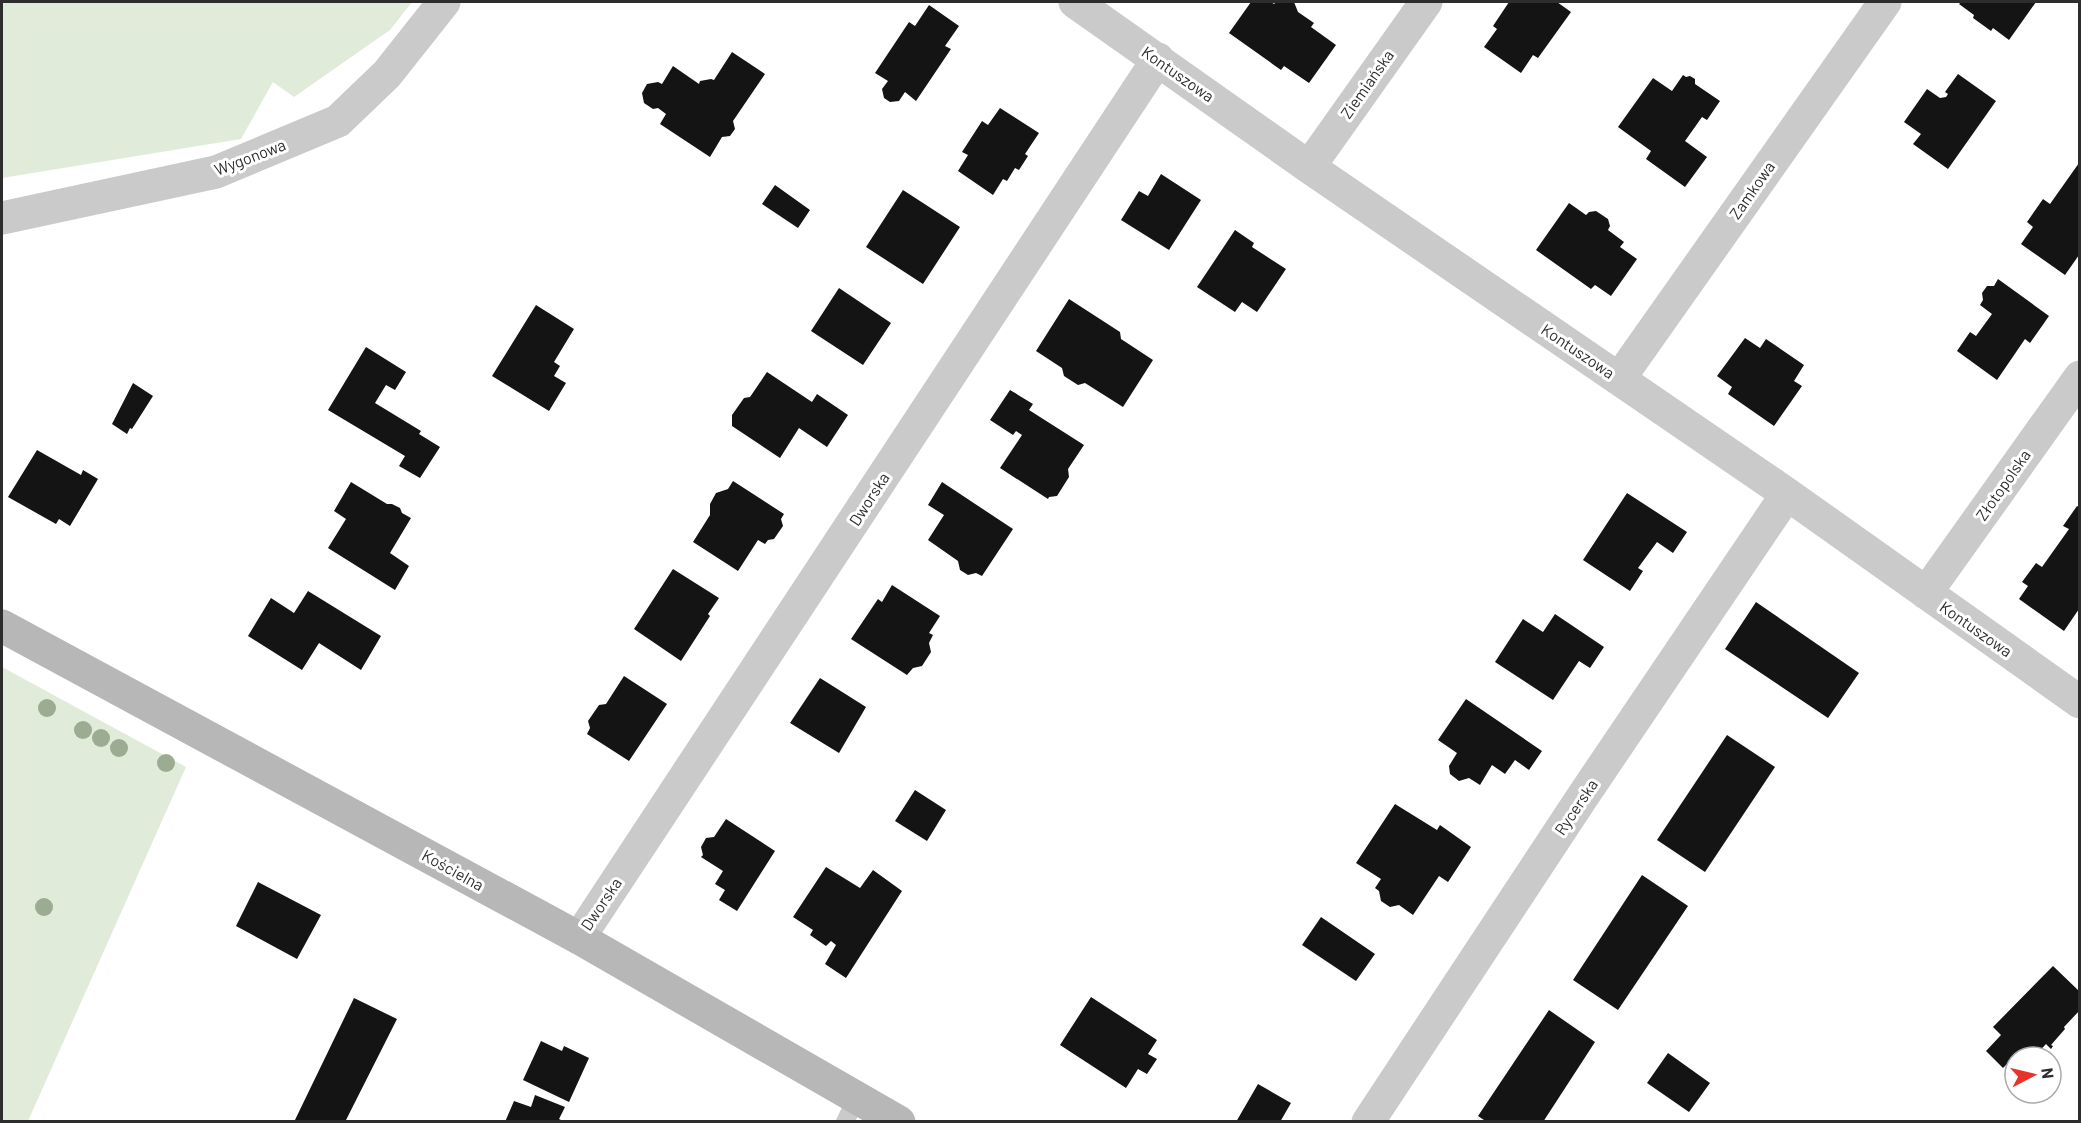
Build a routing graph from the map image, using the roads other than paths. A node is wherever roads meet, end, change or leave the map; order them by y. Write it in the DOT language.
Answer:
graph roads {
  1 [pos="444,2"];
  2 [pos="1075,2"];
  3 [pos="1426,2"];
  4 [pos="1884,2"];
  5 [pos="1158,59"];
  6 [pos="1309,167"];
  7 [pos="2,218"];
  8 [pos="2079,377"];
  9 [pos="1619,379"];
  10 [pos="1786,494"];
  11 [pos="1926,593"];
  12 [pos="2,626"];
  13 [pos="2079,702"];
  14 [pos="579,938"];
  15 [pos="851,1109"];
  16 [pos="899,1122"];
  17 [pos="1368,1122"];
  1 -- 7 [label="street, Wygonowa"];
  2 -- 5 [label="street, Kontuszowa"];
  3 -- 6 [label="street, Ziemiańska"];
  4 -- 9 [label="street, Zamkowa"];
  5 -- 6 [label="street, Kontuszowa"];
  5 -- 14 [label="street, Dworska"];
  6 -- 9 [label="street, Kontuszowa"];
  8 -- 11 [label="street, Złotopolska"];
  9 -- 10 [label="street, Kontuszowa"];
  10 -- 11 [label="street, Kontuszowa"];
  10 -- 17 [label="street, Rycerska"];
  11 -- 13 [label="street, Kontuszowa"];
  12 -- 14 [label="street, Kościelna"];
  14 -- 15 [label="street, Kościelna"];
  15 -- 16 [label="street, Kościelna"];
}
